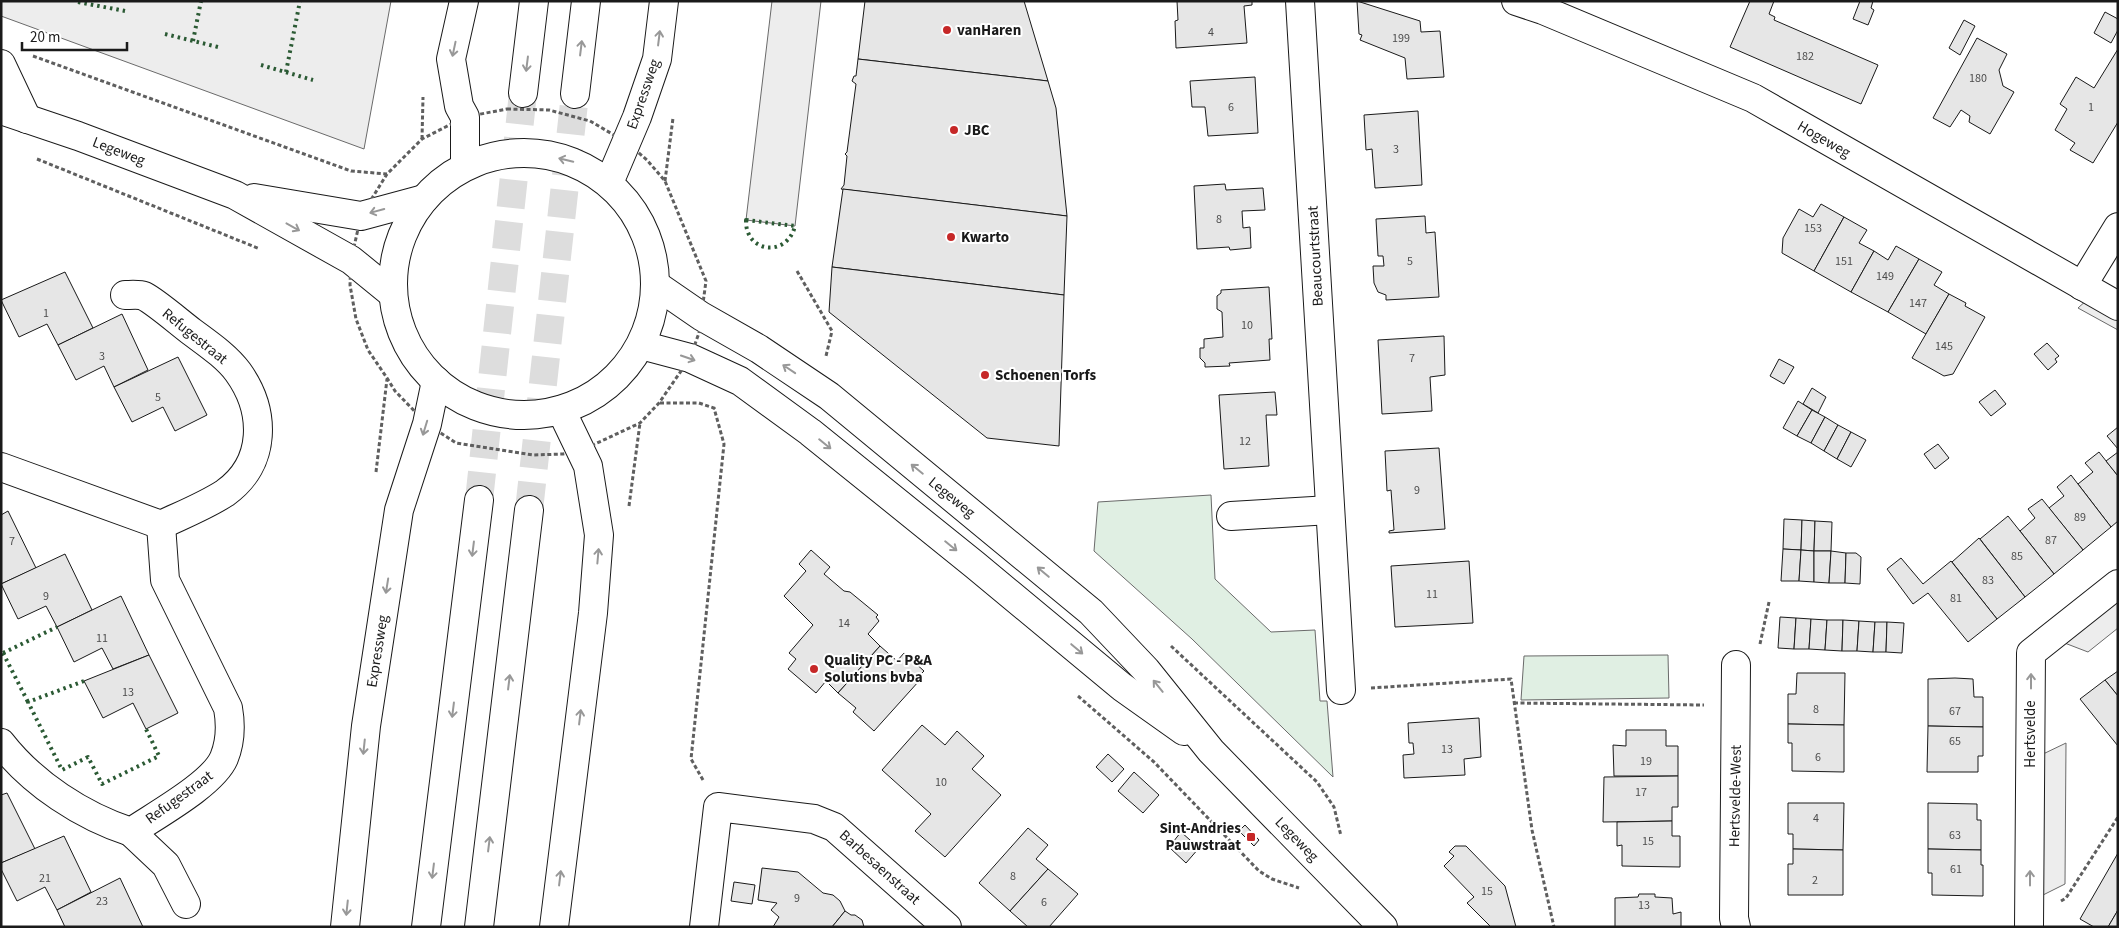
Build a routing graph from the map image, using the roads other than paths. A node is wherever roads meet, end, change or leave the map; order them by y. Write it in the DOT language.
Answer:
graph roads {
  1 [pos="464,1"];
  2 [pos="534,1"];
  3 [pos="586,1"];
  4 [pos="664,1"];
  5 [pos="1300,1"];
  6 [pos="1516,1"];
  7 [pos="1,64"];
  8 [pos="523,93"];
  9 [pos="575,94"];
  10 [pos="1,110"];
  11 [pos="28,119"];
  12 [pos="465,166"];
  13 [pos="609,182"];
  14 [pos="235,195"];
  15 [pos="424,199"];
  16 [pos="2118,227"];
  17 [pos="656,285"];
  18 [pos="2082,286"];
  19 [pos="390,291"];
  20 [pos="125,295"];
  21 [pos="2118,306"];
  22 [pos="641,345"];
  23 [pos="436,381"];
  24 [pos="561,410"];
  25 [pos="1,468"];
  26 [pos="479,500"];
  27 [pos="529,510"];
  28 [pos="1330,510"];
  29 [pos="1231,516"];
  30 [pos="161,525"];
  31 [pos="2118,584"];
  32 [pos="1736,665"];
  33 [pos="1341,690"];
  34 [pos="1,743"];
  35 [pos="1211,751"];
  36 [pos="131,832"];
  37 [pos="186,904"];
  38 [pos="2029,920"];
  39 [pos="345,927"];
  40 [pos="426,927"];
  41 [pos="479,927"];
  42 [pos="554,927"];
  43 [pos="704,927"];
  44 [pos="947,927"];
  45 [pos="1383,927"];
  46 [pos="1736,927"];
  1 -- 12 [label="main road, one-way"];
  2 -- 8 [label="main road, one-way"];
  9 -- 3 [label="main road, one-way"];
  13 -- 4 [label="main road, Expressweg, one-way"];
  5 -- 28 [label="main road, Beaucourtstraat"];
  6 -- 18 [label="main road, Hogeweg"];
  7 -- 11 [label="main road"];
  10 -- 11 [label="main road, Legeweg"];
  11 -- 14 [label="main road, Legeweg"];
  13 -- 12 [label="main road, one-way"];
  12 -- 15 [label="main road"];
  13 -- 17 [label="main road"];
  15 -- 14 [label="main road, Legeweg, one-way"];
  14 -- 19 [label="main road, Legeweg, one-way"];
  15 -- 19 [label="main road"];
  16 -- 18 [label="main road"];
  17 -- 22 [label="main road"];
  35 -- 17 [label="main road, Legeweg, one-way"];
  18 -- 21 [label="main road, Hogeweg"];
  19 -- 23 [label="main road"];
  20 -- 30 [label="main road, Refugestraat"];
  22 -- 24 [label="main road"];
  22 -- 35 [label="main road, Legeweg, one-way"];
  23 -- 24 [label="main road"];
  23 -- 39 [label="main road, Expressweg, one-way"];
  42 -- 24 [label="main road, one-way"];
  25 -- 30 [label="main road"];
  26 -- 40 [label="main road, one-way"];
  41 -- 27 [label="main road, one-way"];
  28 -- 29 [label="main road"];
  28 -- 33 [label="main road, Beaucourtstraat"];
  30 -- 36 [label="main road, Refugestraat"];
  38 -- 31 [label="main road, Hertsvelde, one-way"];
  32 -- 46 [label="main road, Hertsvelde-West"];
  34 -- 36 [label="main road, Refugestraat"];
  35 -- 45 [label="main road, Legeweg"];
  36 -- 37 [label="main road"];
  43 -- 44 [label="main road, Barbesaenstraat"];
}
